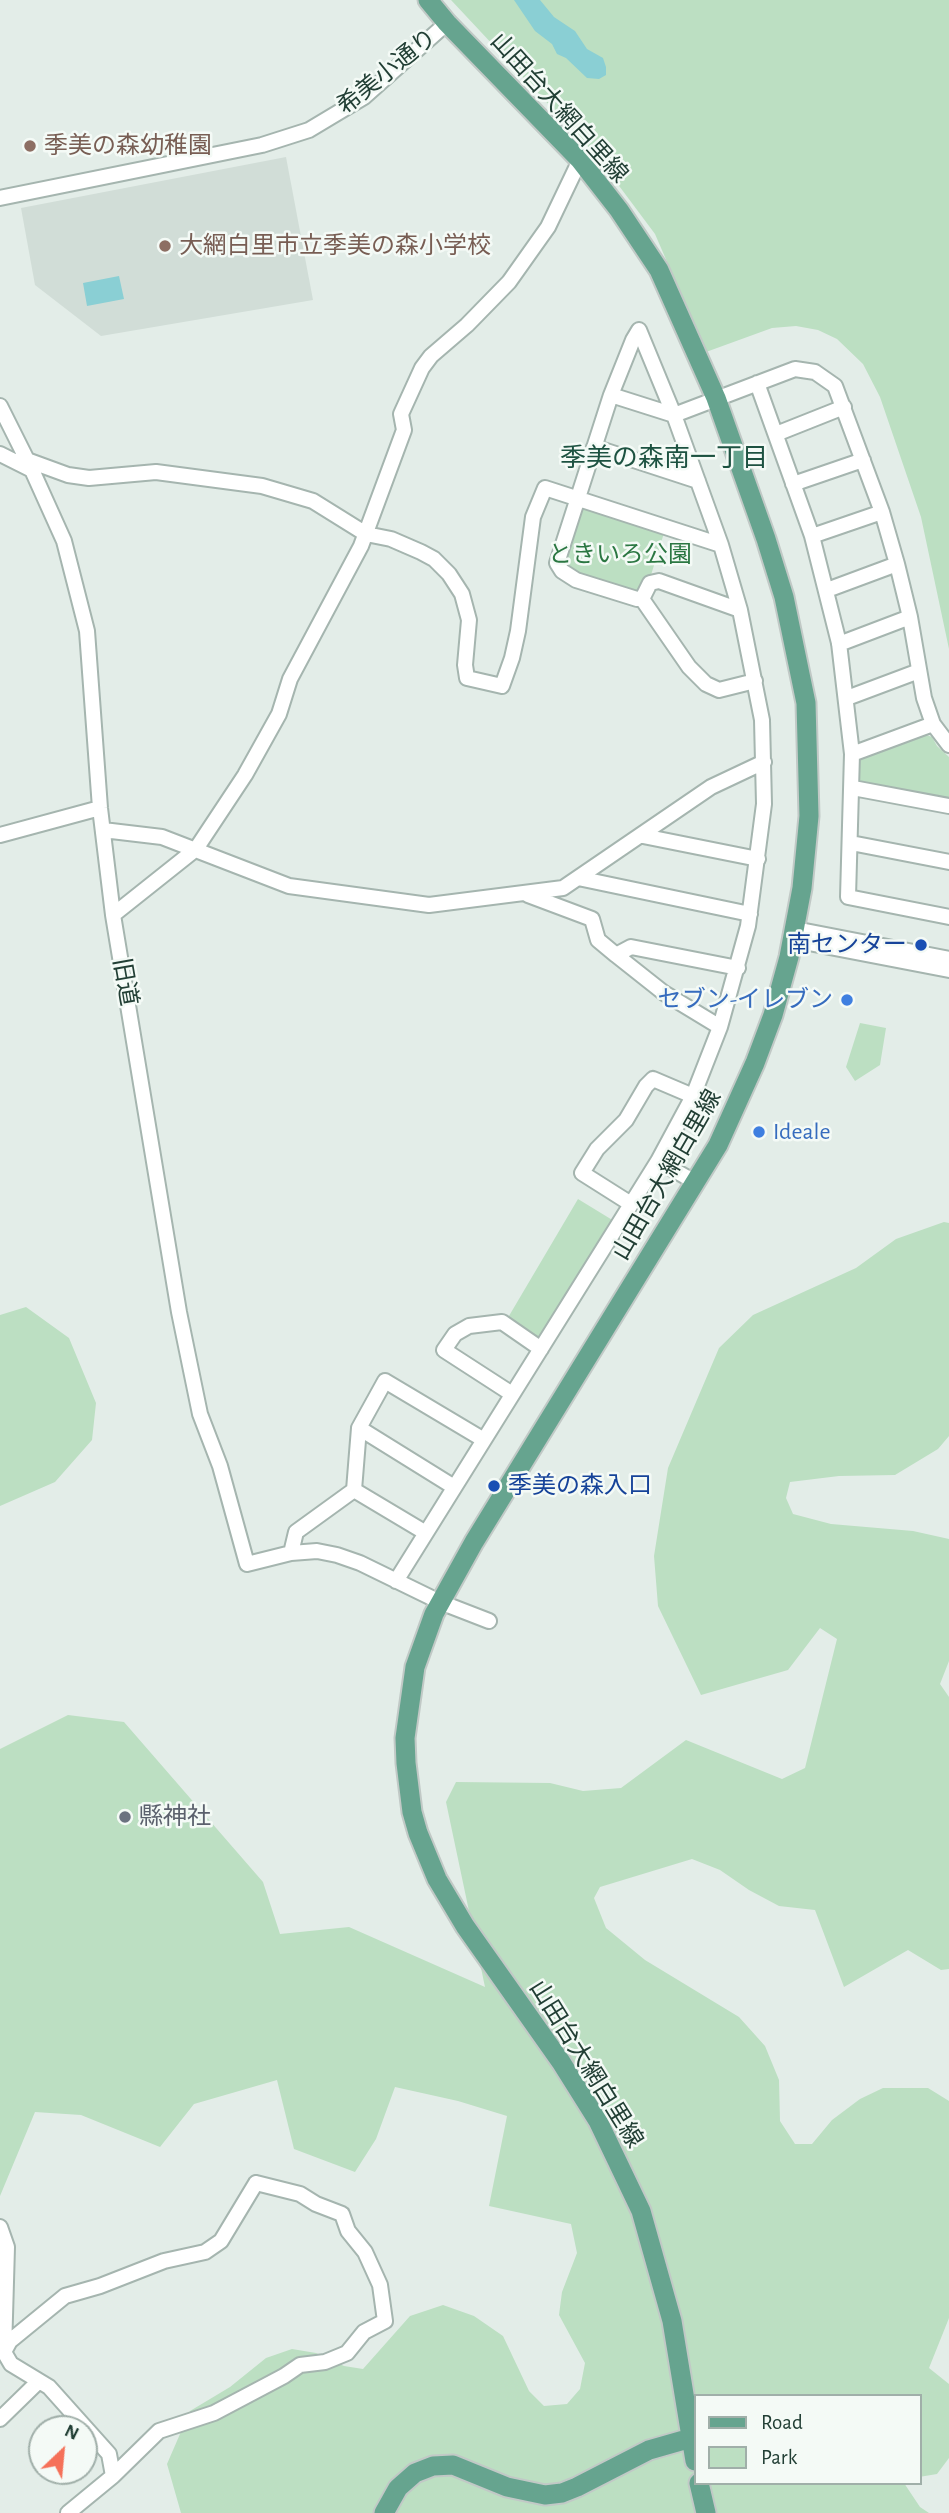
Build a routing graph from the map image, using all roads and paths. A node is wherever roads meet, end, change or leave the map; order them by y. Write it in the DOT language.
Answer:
graph roads {
  1 [pos="428,0"];
  2 [pos="447,23"];
  3 [pos="580,160"];
  4 [pos="0,198"];
  5 [pos="757,383"];
  6 [pos="611,395"];
  7 [pos="716,398"];
  8 [pos="0,406"];
  9 [pos="844,407"];
  10 [pos="674,415"];
  11 [pos="775,434"];
  12 [pos="594,447"];
  13 [pos="0,454"];
  14 [pos="863,460"];
  15 [pos="30,465"];
  16 [pos="698,481"];
  17 [pos="793,484"];
  18 [pos="578,499"];
  19 [pos="882,512"];
  20 [pos="366,534"];
  21 [pos="812,536"];
  22 [pos="721,545"];
  23 [pos="897,564"];
  24 [pos="827,590"];
  25 [pos="642,599"];
  26 [pos="740,610"];
  27 [pos="910,617"];
  28 [pos="839,644"];
  29 [pos="919,671"];
  30 [pos="755,681"];
  31 [pos="847,698"];
  32 [pos="933,724"];
  33 [pos="949,746"];
  34 [pos="852,754"];
  35 [pos="764,762"];
  36 [pos="853,788"];
  37 [pos="949,806"];
  38 [pos="100,808"];
  39 [pos="103,830"];
  40 [pos="0,835"];
  41 [pos="643,836"];
  42 [pos="851,843"];
  43 [pos="196,849"];
  44 [pos="758,859"];
  45 [pos="949,862"];
  46 [pos="578,878"];
  47 [pos="552,896"];
  48 [pos="750,914"];
  49 [pos="113,915"];
  50 [pos="949,917"];
  51 [pos="794,934"];
  52 [pos="616,955"];
  53 [pos="949,959"];
  54 [pos="738,968"];
  55 [pos="949,970"];
  56 [pos="720,1027"];
  57 [pos="693,1096"];
  58 [pos="658,1161"];
  59 [pos="695,1182"];
  60 [pos="631,1204"];
  61 [pos="541,1349"];
  62 [pos="512,1394"];
  63 [pos="359,1428"];
  64 [pos="484,1440"];
  65 [pos="454,1487"];
  66 [pos="354,1490"];
  67 [pos="426,1533"];
  68 [pos="291,1553"];
  69 [pos="396,1581"];
  70 [pos="440,1602"];
  71 [pos="489,1621"];
  72 [pos="0,2227"];
  73 [pos="2,2353"];
  74 [pos="39,2381"];
  75 [pos="0,2419"];
  76 [pos="691,2438"];
  77 [pos="694,2456"];
  78 [pos="113,2476"];
  79 [pos="699,2485"];
  80 [pos="68,2513"];
  81 [pos="384,2513"];
  82 [pos="706,2513"];
  1 -- 2 [label="main road, 山田台大網白里線"];
  2 -- 3 [label="main road, 山田台大網白里線"];
  2 -- 4 [label="street, 希美小通り"];
  3 -- 7 [label="main road, 山田台大網白里線"];
  3 -- 20 [label="street"];
  5 -- 7 [label="street"];
  5 -- 9 [label="street"];
  5 -- 11 [label="street"];
  6 -- 10 [label="street"];
  6 -- 10 [label="street"];
  6 -- 12 [label="street"];
  7 -- 10 [label="street"];
  7 -- 51 [label="main road, 山田台大網白里線"];
  8 -- 15 [label="street, 旧道"];
  9 -- 11 [label="street"];
  9 -- 14 [label="street"];
  10 -- 16 [label="street"];
  11 -- 17 [label="street"];
  12 -- 16 [label="street"];
  12 -- 18 [label="street"];
  13 -- 15 [label="street"];
  14 -- 17 [label="street"];
  14 -- 19 [label="street"];
  15 -- 20 [label="street"];
  15 -- 38 [label="street, 旧道"];
  16 -- 22 [label="street"];
  17 -- 21 [label="street"];
  18 -- 20 [label="street"];
  18 -- 22 [label="street"];
  18 -- 25 [label="street"];
  19 -- 21 [label="street"];
  19 -- 23 [label="street"];
  20 -- 43 [label="street"];
  21 -- 24 [label="street"];
  22 -- 26 [label="street"];
  23 -- 24 [label="street"];
  23 -- 27 [label="street"];
  24 -- 28 [label="street"];
  25 -- 26 [label="street"];
  25 -- 30 [label="street"];
  26 -- 30 [label="street"];
  27 -- 28 [label="street"];
  27 -- 29 [label="street"];
  28 -- 31 [label="street"];
  29 -- 31 [label="street"];
  29 -- 32 [label="street"];
  30 -- 35 [label="street"];
  31 -- 34 [label="street"];
  32 -- 33 [label="street"];
  32 -- 34 [label="street"];
  34 -- 36 [label="street"];
  35 -- 41 [label="street"];
  35 -- 44 [label="street"];
  36 -- 37 [label="street"];
  36 -- 42 [label="street"];
  38 -- 39 [label="street, 旧道"];
  38 -- 40 [label="street"];
  39 -- 43 [label="street"];
  39 -- 49 [label="street, 旧道"];
  41 -- 44 [label="street"];
  41 -- 46 [label="street"];
  42 -- 45 [label="street"];
  42 -- 50 [label="street"];
  43 -- 47 [label="street"];
  43 -- 49 [label="street"];
  44 -- 48 [label="street"];
  46 -- 47 [label="street"];
  46 -- 48 [label="street"];
  47 -- 52 [label="street"];
  48 -- 54 [label="street"];
  49 -- 68 [label="street, 旧道"];
  51 -- 53 [label="street"];
  51 -- 55 [label="street"];
  51 -- 59 [label="main road, 山田台大網白里線"];
  52 -- 54 [label="street"];
  52 -- 56 [label="street"];
  54 -- 56 [label="street"];
  56 -- 57 [label="street"];
  57 -- 58 [label="street"];
  57 -- 60 [label="street"];
  58 -- 59 [label="street"];
  58 -- 60 [label="street"];
  59 -- 70 [label="main road, 山田台大網白里線"];
  60 -- 61 [label="street"];
  61 -- 62 [label="street"];
  61 -- 62 [label="street"];
  62 -- 64 [label="street"];
  63 -- 64 [label="street"];
  63 -- 65 [label="street"];
  63 -- 66 [label="street"];
  64 -- 65 [label="street"];
  65 -- 67 [label="street"];
  66 -- 67 [label="street"];
  66 -- 68 [label="street"];
  67 -- 69 [label="street"];
  68 -- 69 [label="street"];
  69 -- 70 [label="street"];
  70 -- 71 [label="street"];
  70 -- 76 [label="main road, 山田台大網白里線"];
  72 -- 73 [label="street"];
  73 -- 74 [label="street"];
  73 -- 78 [label="street"];
  74 -- 75 [label="street"];
  74 -- 78 [label="street"];
  76 -- 77 [label="main road, 山田台大網白里線"];
  76 -- 81 [label="main road"];
  78 -- 80 [label="street"];
  79 -- 82 [label="main road"];
}
